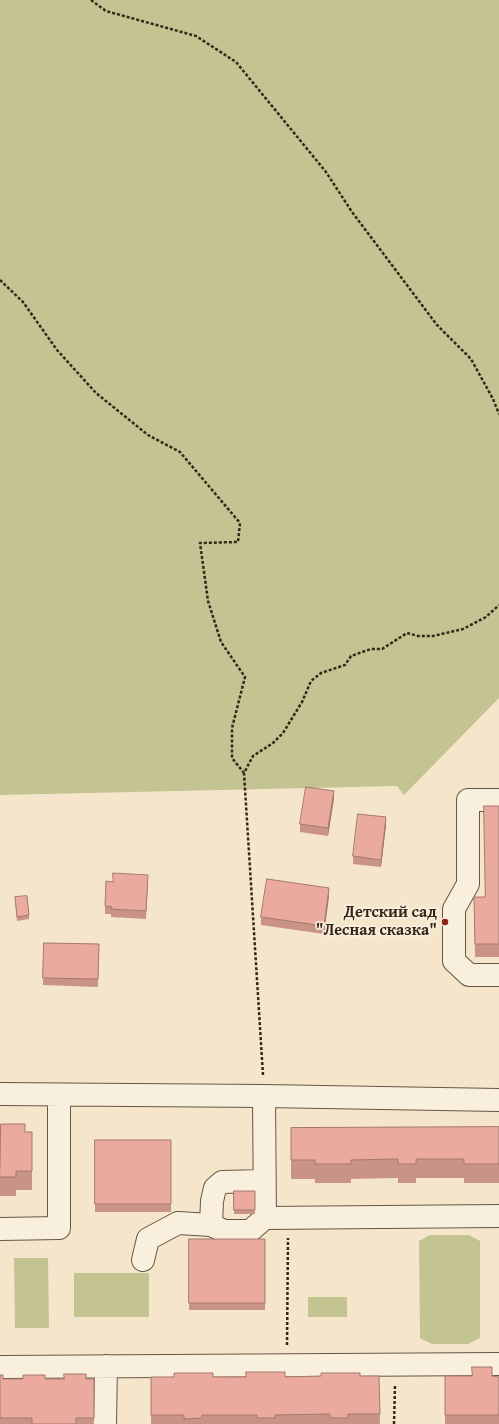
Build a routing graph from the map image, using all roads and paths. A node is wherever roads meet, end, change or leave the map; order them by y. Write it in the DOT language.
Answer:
graph roads {
  1 [pos="91,0"];
  2 [pos="0,280"];
  3 [pos="499,414"];
  4 [pos="499,605"];
  5 [pos="244,772"];
  6 [pos="499,800"];
  7 [pos="499,976"];
  8 [pos="0,1094"];
  9 [pos="59,1095"];
  10 [pos="264,1096"];
  11 [pos="499,1100"];
  12 [pos="264,1181"];
  13 [pos="499,1216"];
  14 [pos="265,1218"];
  15 [pos="288,1218"];
  16 [pos="211,1225"];
  17 [pos="0,1229"];
  18 [pos="143,1260"];
  19 [pos="396,1364"];
  20 [pos="499,1364"];
  21 [pos="287,1365"];
  22 [pos="0,1366"];
  23 [pos="106,1366"];
  24 [pos="106,1424"];
  25 [pos="394,1424"];
  1 -- 3 [label="path"];
  2 -- 5 [label="path"];
  4 -- 5 [label="path"];
  5 -- 10 [label="path"];
  6 -- 7 [label="lane"];
  8 -- 9 [label="lane"];
  9 -- 10 [label="lane"];
  9 -- 17 [label="lane"];
  10 -- 11 [label="lane"];
  10 -- 12 [label="lane"];
  12 -- 14 [label="lane"];
  12 -- 16 [label="lane"];
  13 -- 15 [label="lane"];
  14 -- 15 [label="lane"];
  14 -- 16 [label="lane"];
  15 -- 21 [label="path"];
  16 -- 18 [label="lane"];
  19 -- 20 [label="lane"];
  19 -- 21 [label="lane"];
  19 -- 25 [label="path"];
  21 -- 23 [label="lane"];
  22 -- 23 [label="lane"];
  23 -- 24 [label="lane"];
}
